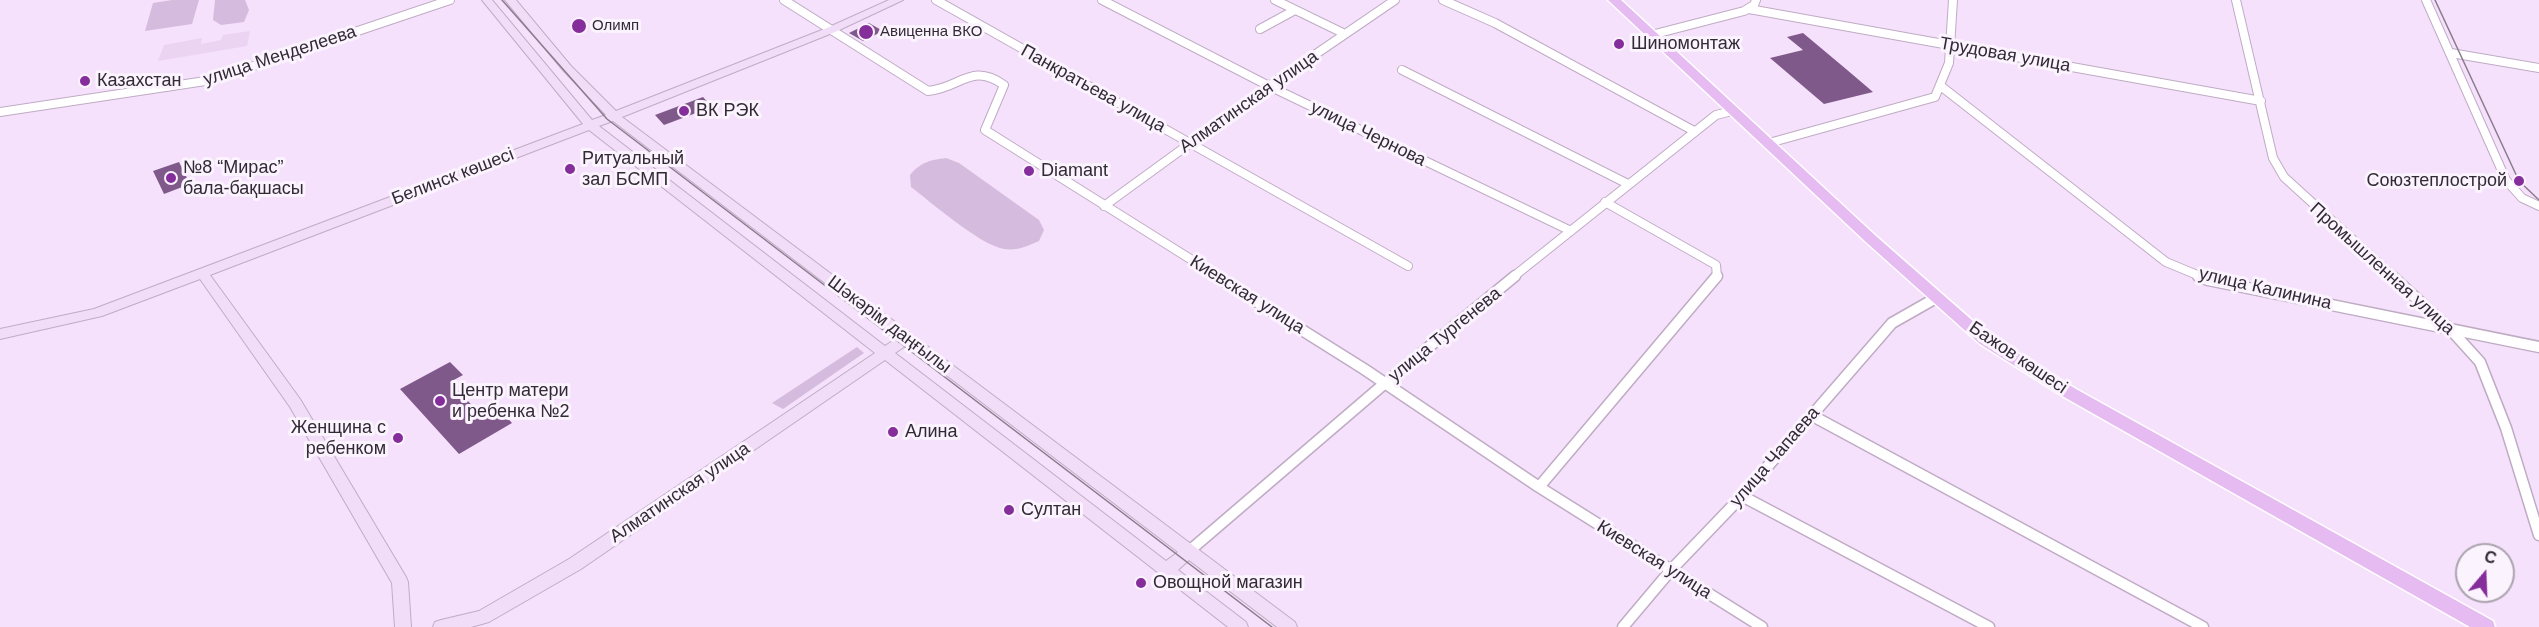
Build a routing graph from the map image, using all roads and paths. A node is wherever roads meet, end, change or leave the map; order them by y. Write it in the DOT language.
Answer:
graph roads {
  1 [pos="450,0"];
  2 [pos="487,0"];
  3 [pos="510,0"];
  4 [pos="784,0"];
  5 [pos="898,0"];
  6 [pos="936,0"];
  7 [pos="1102,0"];
  8 [pos="1275,0"];
  9 [pos="1395,0"];
  10 [pos="1443,0"];
  11 [pos="1614,0"];
  12 [pos="1756,0"];
  13 [pos="1953,0"];
  14 [pos="2236,0"];
  15 [pos="2426,0"];
  16 [pos="1749,9"];
  17 [pos="1295,10"];
  18 [pos="1260,29"];
  19 [pos="831,30"];
  20 [pos="1345,34"];
  21 [pos="1651,35"];
  22 [pos="1952,45"];
  23 [pos="2451,53"];
  24 [pos="2539,68"];
  25 [pos="1402,70"];
  26 [pos="1269,86"];
  27 [pos="1942,87"];
  28 [pos="2261,101"];
  29 [pos="1732,111"];
  30 [pos="0,112"];
  31 [pos="614,116"];
  32 [pos="590,125"];
  33 [pos="1694,131"];
  34 [pos="1768,143"];
  35 [pos="1190,144"];
  36 [pos="1628,184"];
  37 [pos="1605,202"];
  38 [pos="1104,206"];
  39 [pos="2539,206"];
  40 [pos="1572,231"];
  41 [pos="1408,266"];
  42 [pos="203,274"];
  43 [pos="1936,298"];
  44 [pos="2451,330"];
  45 [pos="0,334"];
  46 [pos="907,338"];
  47 [pos="2539,347"];
  48 [pos="884,353"];
  49 [pos="1384,384"];
  50 [pos="1811,415"];
  51 [pos="1539,487"];
  52 [pos="1742,496"];
  53 [pos="2539,535"];
  54 [pos="1188,552"];
  55 [pos="1671,570"];
  56 [pos="1166,571"];
  57 [pos="403,627"];
  58 [pos="441,627"];
  59 [pos="1240,627"];
  60 [pos="1289,627"];
  61 [pos="1623,627"];
  62 [pos="1762,627"];
  63 [pos="1989,627"];
  64 [pos="2204,627"];
  65 [pos="2486,627"];
  1 -- 30 [label="street, улица Менделеева"];
  2 -- 32 [label="main road, Шәкәрім даңғылы"];
  3 -- 31 [label="main road, Шәкәрім даңғылы"];
  4 -- 19 [label="street, Киевская улица"];
  5 -- 19 [label="main road, Белинск көшесі"];
  6 -- 35 [label="street, Панкратьева улица"];
  7 -- 26 [label="street, улица Чернова"];
  8 -- 17 [label="street"];
  9 -- 20 [label="street, Алматинская улица"];
  10 -- 33 [label="street"];
  11 -- 21 [label="main road, Бажов көшесі"];
  12 -- 16 [label="street"];
  13 -- 22 [label="street"];
  14 -- 28 [label="street, Промышленная улица"];
  15 -- 23 [label="street"];
  16 -- 21 [label="street"];
  16 -- 22 [label="street, Трудовая улица"];
  17 -- 18 [label="street"];
  17 -- 20 [label="street"];
  19 -- 31 [label="main road, Белинск көшесі"];
  19 -- 38 [label="street, Киевская улица"];
  20 -- 26 [label="street, Алматинская улица"];
  21 -- 29 [label="main road, Бажов көшесі"];
  22 -- 27 [label="street"];
  22 -- 28 [label="street, Трудовая улица"];
  23 -- 24 [label="street"];
  23 -- 39 [label="street"];
  25 -- 36 [label="street"];
  26 -- 35 [label="street, Алматинская улица"];
  26 -- 40 [label="street, улица Чернова"];
  27 -- 34 [label="street"];
  27 -- 44 [label="street, улица Калинина"];
  28 -- 44 [label="street, Промышленная улица"];
  29 -- 33 [label="street, улица Тургенева"];
  29 -- 34 [label="main road, Бажов көшесі"];
  31 -- 32 [label="main road, Белинск көшесі"];
  31 -- 46 [label="main road, Шәкәрім даңғылы"];
  32 -- 42 [label="main road, Белинск көшесі"];
  32 -- 48 [label="main road, Шәкәрім даңғылы"];
  33 -- 36 [label="street, улица Тургенева"];
  34 -- 43 [label="main road, Бажов көшесі"];
  35 -- 38 [label="street, Алматинская улица"];
  35 -- 41 [label="street, Панкратьева улица"];
  36 -- 37 [label="street, улица Тургенева"];
  37 -- 40 [label="street, улица Тургенева"];
  37 -- 51 [label="street"];
  38 -- 49 [label="street, Киевская улица"];
  40 -- 49 [label="street, улица Тургенева"];
  42 -- 45 [label="main road, Белинск көшесі"];
  42 -- 57 [label="main road"];
  43 -- 50 [label="street, улица Чапаева"];
  43 -- 65 [label="main road, Бажов көшесі"];
  44 -- 47 [label="street, улица Калинина"];
  44 -- 53 [label="street, Промышленная улица"];
  46 -- 48 [label="main road, Алматинская улица"];
  46 -- 54 [label="main road, Шәкәрім даңғылы"];
  48 -- 56 [label="main road, Шәкәрім даңғылы"];
  48 -- 58 [label="main road, Алматинская улица"];
  49 -- 51 [label="street, Киевская улица"];
  49 -- 54 [label="street, улица Тургенева"];
  50 -- 52 [label="street, улица Чапаева"];
  50 -- 64 [label="street"];
  51 -- 55 [label="street, Киевская улица"];
  52 -- 55 [label="street, улица Чапаева"];
  52 -- 63 [label="street"];
  54 -- 56 [label="main road, улица Тургенева"];
  54 -- 60 [label="main road, Шәкәрім даңғылы"];
  55 -- 61 [label="street, улица Чапаева"];
  55 -- 62 [label="street, Киевская улица"];
  56 -- 59 [label="main road, Шәкәрім даңғылы"];
}
